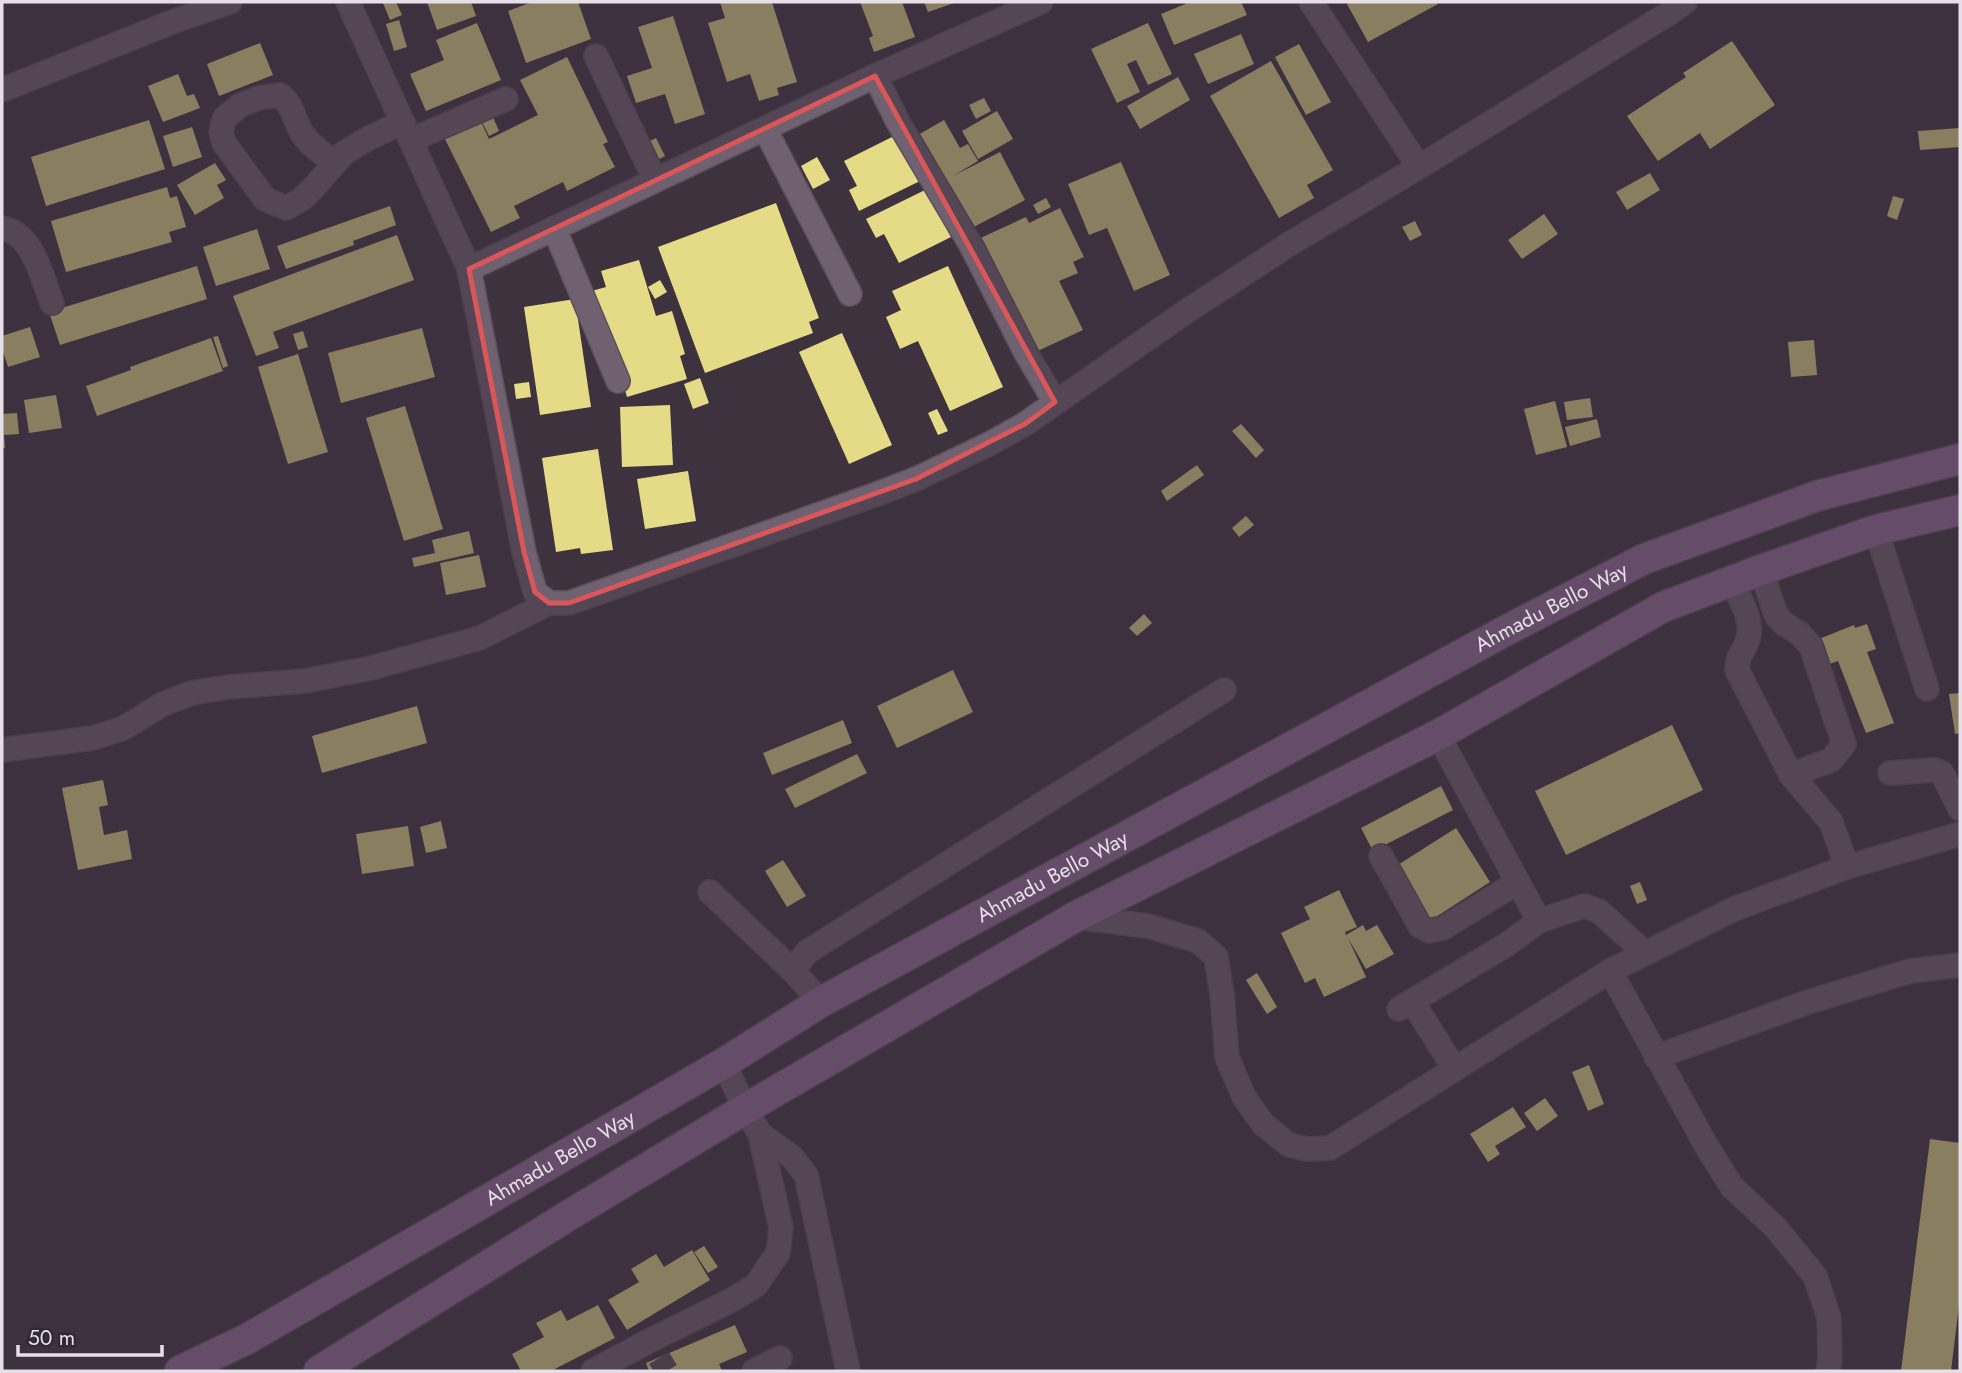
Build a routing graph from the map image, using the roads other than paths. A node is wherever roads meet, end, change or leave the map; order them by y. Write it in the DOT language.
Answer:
graph roads {
  1 [pos="229,2"];
  2 [pos="348,2"];
  3 [pos="1311,2"];
  4 [pos="1685,2"];
  5 [pos="1029,4"];
  6 [pos="596,56"];
  7 [pos="875,76"];
  8 [pos="2,90"];
  9 [pos="506,99"];
  10 [pos="765,129"];
  11 [pos="407,131"];
  12 [pos="334,162"];
  13 [pos="1419,167"];
  14 [pos="655,180"];
  15 [pos="554,228"];
  16 [pos="2,229"];
  17 [pos="469,269"];
  18 [pos="850,293"];
  19 [pos="52,303"];
  20 [pos="618,381"];
  21 [pos="1055,402"];
  22 [pos="1960,459"];
  23 [pos="1960,510"];
  24 [pos="1876,530"];
  25 [pos="1761,570"];
  26 [pos="1732,581"];
  27 [pos="549,603"];
  28 [pos="1927,689"];
  29 [pos="1224,690"];
  30 [pos="1438,735"];
  31 [pos="2,750"];
  32 [pos="1890,773"];
  33 [pos="1791,775"];
  34 [pos="1960,809"];
  35 [pos="1960,834"];
  36 [pos="1381,856"];
  37 [pos="1847,867"];
  38 [pos="1518,882"];
  39 [pos="710,892"];
  40 [pos="1075,917"];
  41 [pos="1539,921"];
  42 [pos="1645,953"];
  43 [pos="1960,965"];
  44 [pos="793,971"];
  45 [pos="1610,971"];
  46 [pos="821,1002"];
  47 [pos="1656,1057"];
  48 [pos="724,1063"];
  49 [pos="1454,1068"];
  50 [pos="752,1122"];
  51 [pos="780,1358"];
  52 [pos="180,1371"];
  53 [pos="319,1371"];
  54 [pos="593,1371"];
  55 [pos="754,1371"];
  56 [pos="848,1371"];
  57 [pos="1828,1371"];
  1 -- 8 [label="street"];
  2 -- 11 [label="street"];
  3 -- 13 [label="street"];
  4 -- 13 [label="street"];
  5 -- 7 [label="street"];
  6 -- 14 [label="street"];
  7 -- 10 [label="street"];
  7 -- 21 [label="street"];
  9 -- 11 [label="street"];
  10 -- 14 [label="street"];
  10 -- 18 [label="street"];
  11 -- 12 [label="street"];
  11 -- 17 [label="street"];
  12 -- 12 [label="street"];
  13 -- 21 [label="street"];
  14 -- 15 [label="street"];
  15 -- 17 [label="street"];
  15 -- 20 [label="street"];
  16 -- 19 [label="street"];
  17 -- 27 [label="street"];
  21 -- 27 [label="street"];
  22 -- 46 [label="main road, Ahmadu Bello Way"];
  23 -- 24 [label="main road"];
  24 -- 25 [label="main road"];
  24 -- 28 [label="street"];
  25 -- 26 [label="main road"];
  25 -- 33 [label="street"];
  26 -- 30 [label="main road"];
  26 -- 33 [label="street"];
  27 -- 31 [label="street"];
  29 -- 44 [label="street"];
  30 -- 38 [label="street"];
  30 -- 40 [label="main road"];
  32 -- 34 [label="street"];
  33 -- 37 [label="street"];
  35 -- 37 [label="street"];
  36 -- 38 [label="street"];
  37 -- 42 [label="street"];
  38 -- 41 [label="street"];
  39 -- 44 [label="street"];
  40 -- 49 [label="street"];
  40 -- 50 [label="main road"];
  41 -- 42 [label="street"];
  41 -- 49 [label="street"];
  42 -- 45 [label="street"];
  43 -- 47 [label="street"];
  44 -- 46 [label="street"];
  45 -- 47 [label="street"];
  45 -- 49 [label="street"];
  46 -- 48 [label="main road, Ahmadu Bello Way"];
  47 -- 57 [label="street"];
  48 -- 50 [label="street"];
  48 -- 52 [label="main road, Ahmadu Bello Way"];
  50 -- 53 [label="main road"];
  50 -- 54 [label="street"];
  50 -- 56 [label="street"];
  51 -- 55 [label="street"];
}
